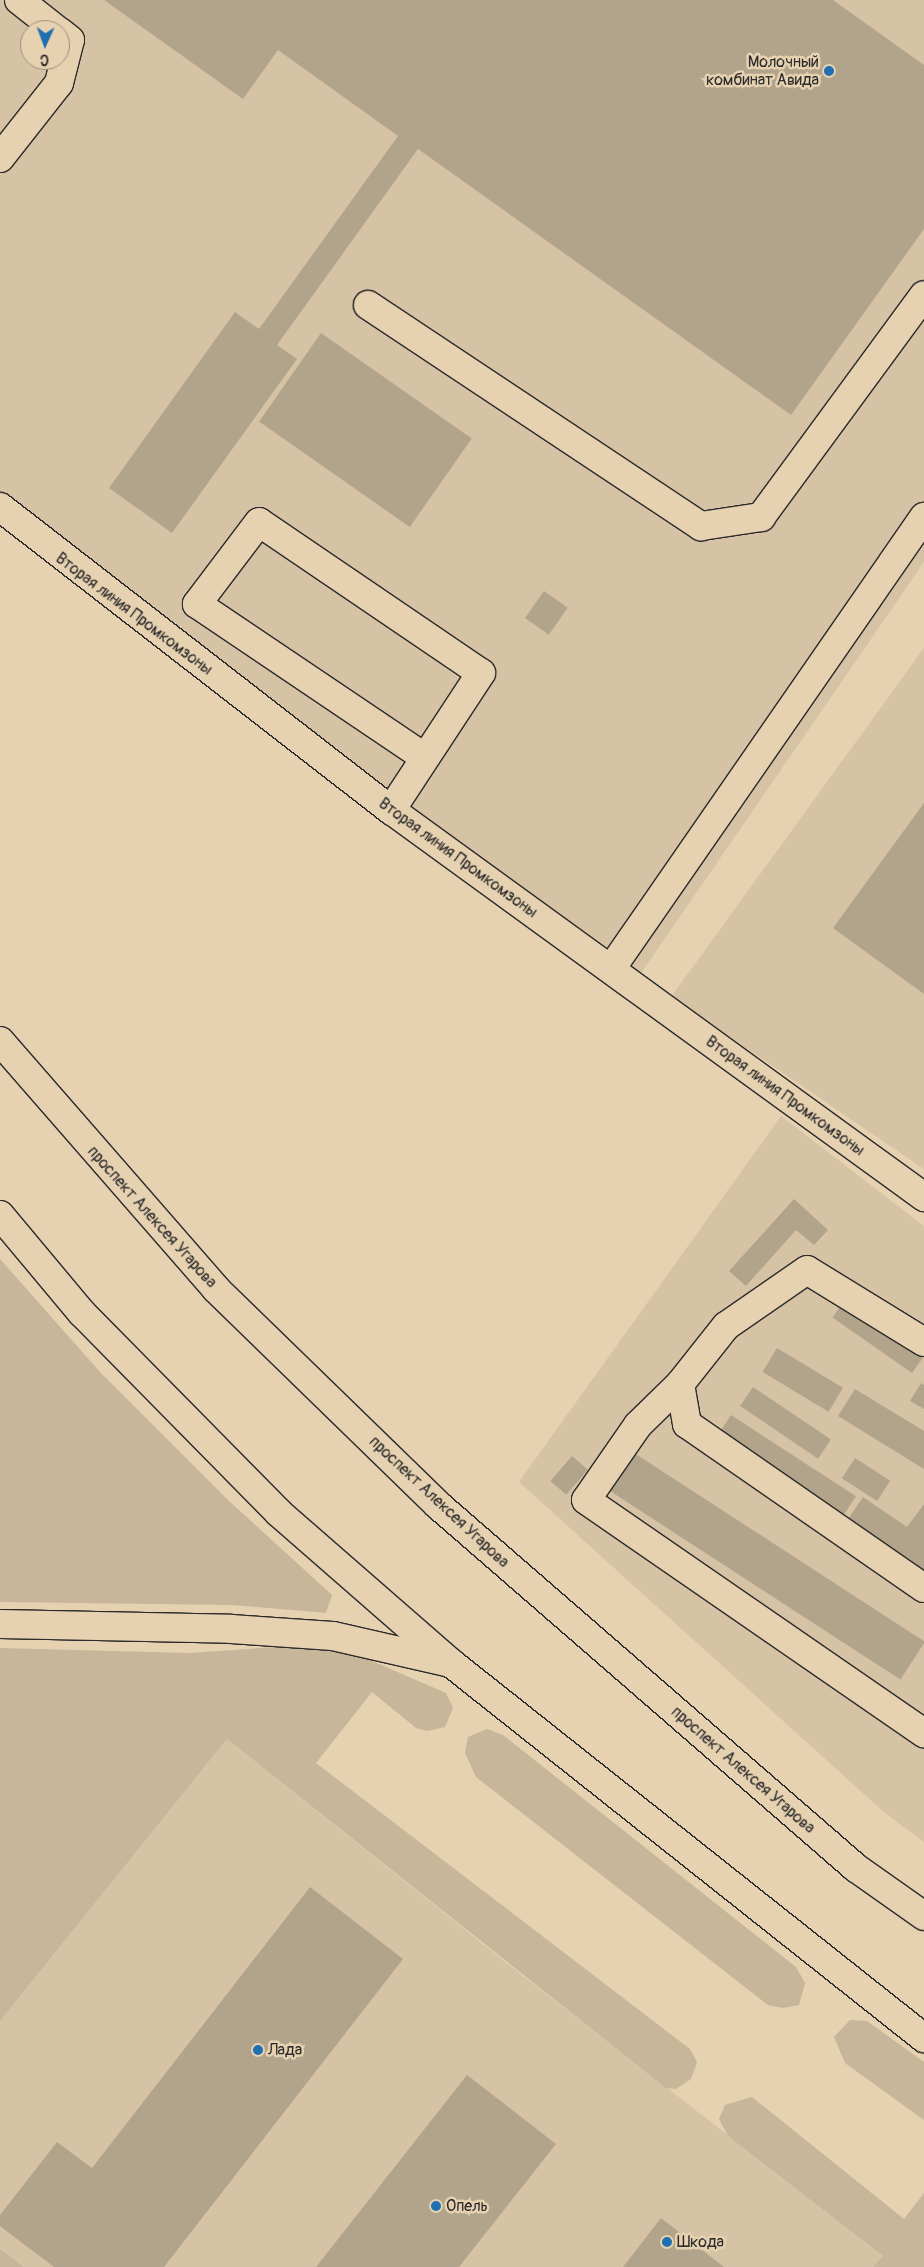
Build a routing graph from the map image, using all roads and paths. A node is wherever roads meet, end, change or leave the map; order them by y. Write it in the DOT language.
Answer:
graph roads {
  1 [pos="19,0"];
  2 [pos="44,20"];
  3 [pos="62,70"];
  4 [pos="0,158"];
  5 [pos="924,295"];
  6 [pos="368,305"];
  7 [pos="924,516"];
  8 [pos="6,523"];
  9 [pos="424,757"];
  10 [pos="391,810"];
  11 [pos="611,968"];
  12 [pos="0,1041"];
  13 [pos="924,1197"];
  14 [pos="0,1215"];
  15 [pos="924,1342"];
  16 [pos="680,1384"];
  17 [pos="924,1588"];
  18 [pos="0,1624"];
  19 [pos="450,1663"];
  20 [pos="924,1733"];
  21 [pos="924,1916"];
  22 [pos="924,2038"];
  1 -- 2 [label="main road"];
  3 -- 4 [label="main road"];
  5 -- 6 [label="main road"];
  7 -- 11 [label="main road"];
  8 -- 10 [label="main road, Вторая линия Промкомзоны"];
  9 -- 9 [label="main road"];
  9 -- 10 [label="main road"];
  10 -- 11 [label="main road, Вторая линия Промкомзоны"];
  11 -- 13 [label="main road, Вторая линия Промкомзоны"];
  12 -- 21 [label="main road, проспект Алексея Угарова"];
  14 -- 19 [label="main road"];
  15 -- 16 [label="main road"];
  16 -- 17 [label="main road"];
  16 -- 20 [label="main road"];
  18 -- 19 [label="main road"];
  19 -- 22 [label="main road"];
}
